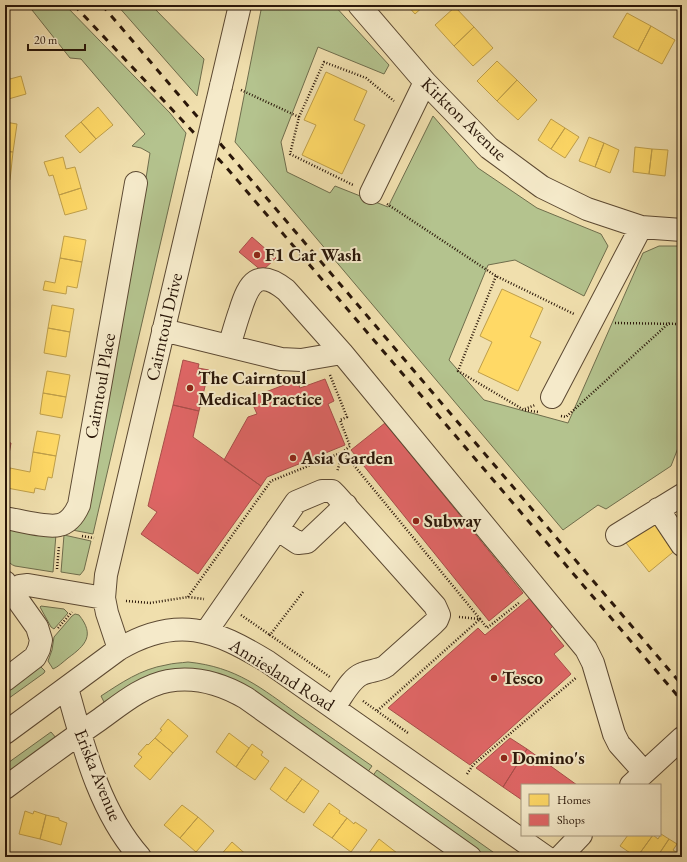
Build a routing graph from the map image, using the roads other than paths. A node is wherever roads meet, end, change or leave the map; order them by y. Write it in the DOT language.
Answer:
graph roads {
  1 [pos="240,5"];
  2 [pos="359,5"];
  3 [pos="425,82"];
  4 [pos="136,183"];
  5 [pos="371,193"];
  6 [pos="641,227"];
  7 [pos="682,230"];
  8 [pos="163,330"];
  9 [pos="229,346"];
  10 [pos="342,353"];
  11 [pos="552,408"];
  12 [pos="682,495"];
  13 [pos="339,498"];
  14 [pos="658,509"];
  15 [pos="5,518"];
  16 [pos="277,529"];
  17 [pos="617,535"];
  18 [pos="682,545"];
  19 [pos="8,587"];
  20 [pos="95,597"];
  21 [pos="206,632"];
  22 [pos="119,649"];
  23 [pos="5,680"];
  24 [pos="67,688"];
  25 [pos="334,707"];
  26 [pos="5,733"];
  27 [pos="80,733"];
  28 [pos="679,740"];
  29 [pos="637,779"];
  30 [pos="5,788"];
  31 [pos="580,836"];
  32 [pos="140,857"];
  33 [pos="470,857"];
  34 [pos="546,857"];
  35 [pos="560,857"];
  1 -- 8 [label="street, Cairntoul Drive, bridge"];
  2 -- 3 [label="street, Kirkton Avenue"];
  3 -- 5 [label="street"];
  3 -- 6 [label="street, Kirkton Avenue"];
  4 -- 15 [label="street, Cairntoul Place"];
  6 -- 7 [label="street, Kirkton Avenue"];
  6 -- 11 [label="street"];
  8 -- 9 [label="street"];
  8 -- 20 [label="street, Cairntoul Drive"];
  9 -- 10 [label="street"];
  9 -- 10 [label="street"];
  10 -- 29 [label="street"];
  12 -- 14 [label="street"];
  13 -- 16 [label="street"];
  13 -- 16 [label="street"];
  13 -- 25 [label="street"];
  14 -- 17 [label="street"];
  14 -- 18 [label="street"];
  16 -- 21 [label="street"];
  19 -- 20 [label="street"];
  19 -- 23 [label="street"];
  20 -- 22 [label="street, Cairntoul Drive"];
  21 -- 22 [label="street, Anniesland Road"];
  21 -- 25 [label="street, Anniesland Road"];
  22 -- 24 [label="street, Anniesland Road"];
  24 -- 26 [label="street, Anniesland Road"];
  24 -- 27 [label="street, Eriska Avenue"];
  25 -- 34 [label="street, Anniesland Road"];
  27 -- 30 [label="street"];
  27 -- 32 [label="street, Eriska Avenue"];
  27 -- 33 [label="street"];
  28 -- 29 [label="street"];
  31 -- 35 [label="street"];
}
